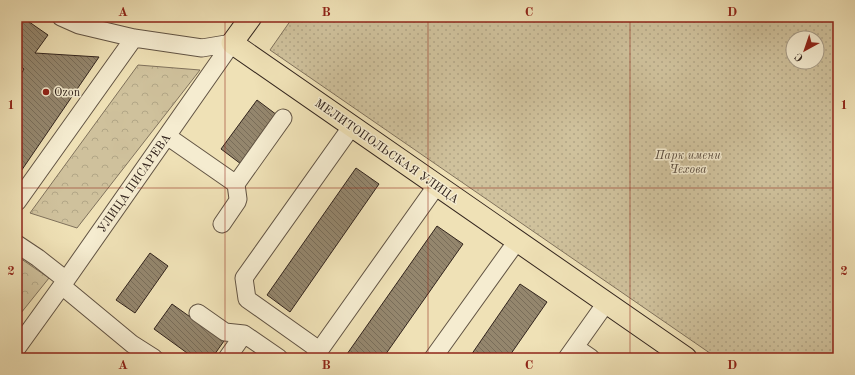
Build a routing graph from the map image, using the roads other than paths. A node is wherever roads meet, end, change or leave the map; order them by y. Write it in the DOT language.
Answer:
graph roads {
  1 [pos="61,17"];
  2 [pos="251,17"];
  3 [pos="134,38"];
  4 [pos="232,43"];
  5 [pos="283,118"];
  6 [pos="352,126"];
  7 [pos="167,136"];
  8 [pos="236,184"];
  9 [pos="437,185"];
  10 [pos="17,202"];
  11 [pos="222,224"];
  12 [pos="517,241"];
  13 [pos="17,244"];
  14 [pos="64,283"];
  15 [pos="606,303"];
  16 [pos="198,313"];
  17 [pos="244,334"];
  18 [pos="17,348"];
  19 [pos="571,352"];
  20 [pos="317,354"];
  21 [pos="154,358"];
  22 [pos="227,358"];
  23 [pos="279,358"];
  24 [pos="433,358"];
  25 [pos="590,358"];
  26 [pos="686,358"];
  1 -- 3 [label="street"];
  2 -- 4 [label="main road, УЛИЦА ПИСАРЕВА"];
  3 -- 4 [label="street"];
  3 -- 10 [label="street"];
  4 -- 6 [label="main road, МЕЛИТОПОЛЬСКАЯ УЛИЦА"];
  4 -- 7 [label="street, УЛИЦА ПИСАРЕВА"];
  5 -- 8 [label="street"];
  6 -- 9 [label="main road, МЕЛИТОПОЛЬСКАЯ УЛИЦА"];
  6 -- 20 [label="street"];
  7 -- 8 [label="street"];
  7 -- 14 [label="street, УЛИЦА ПИСАРЕВА"];
  8 -- 11 [label="street"];
  9 -- 12 [label="main road, МЕЛИТОПОЛЬСКАЯ УЛИЦА"];
  9 -- 20 [label="street"];
  12 -- 15 [label="main road, МЕЛИТОПОЛЬСКАЯ УЛИЦА"];
  12 -- 24 [label="street"];
  13 -- 14 [label="street"];
  14 -- 18 [label="street, УЛИЦА ПИСАРЕВА"];
  14 -- 21 [label="street"];
  15 -- 19 [label="street"];
  15 -- 26 [label="main road, МЕЛИТОПОЛЬСКАЯ УЛИЦА"];
  16 -- 17 [label="street"];
  17 -- 22 [label="street"];
  17 -- 23 [label="street"];
  19 -- 25 [label="street"];
}
